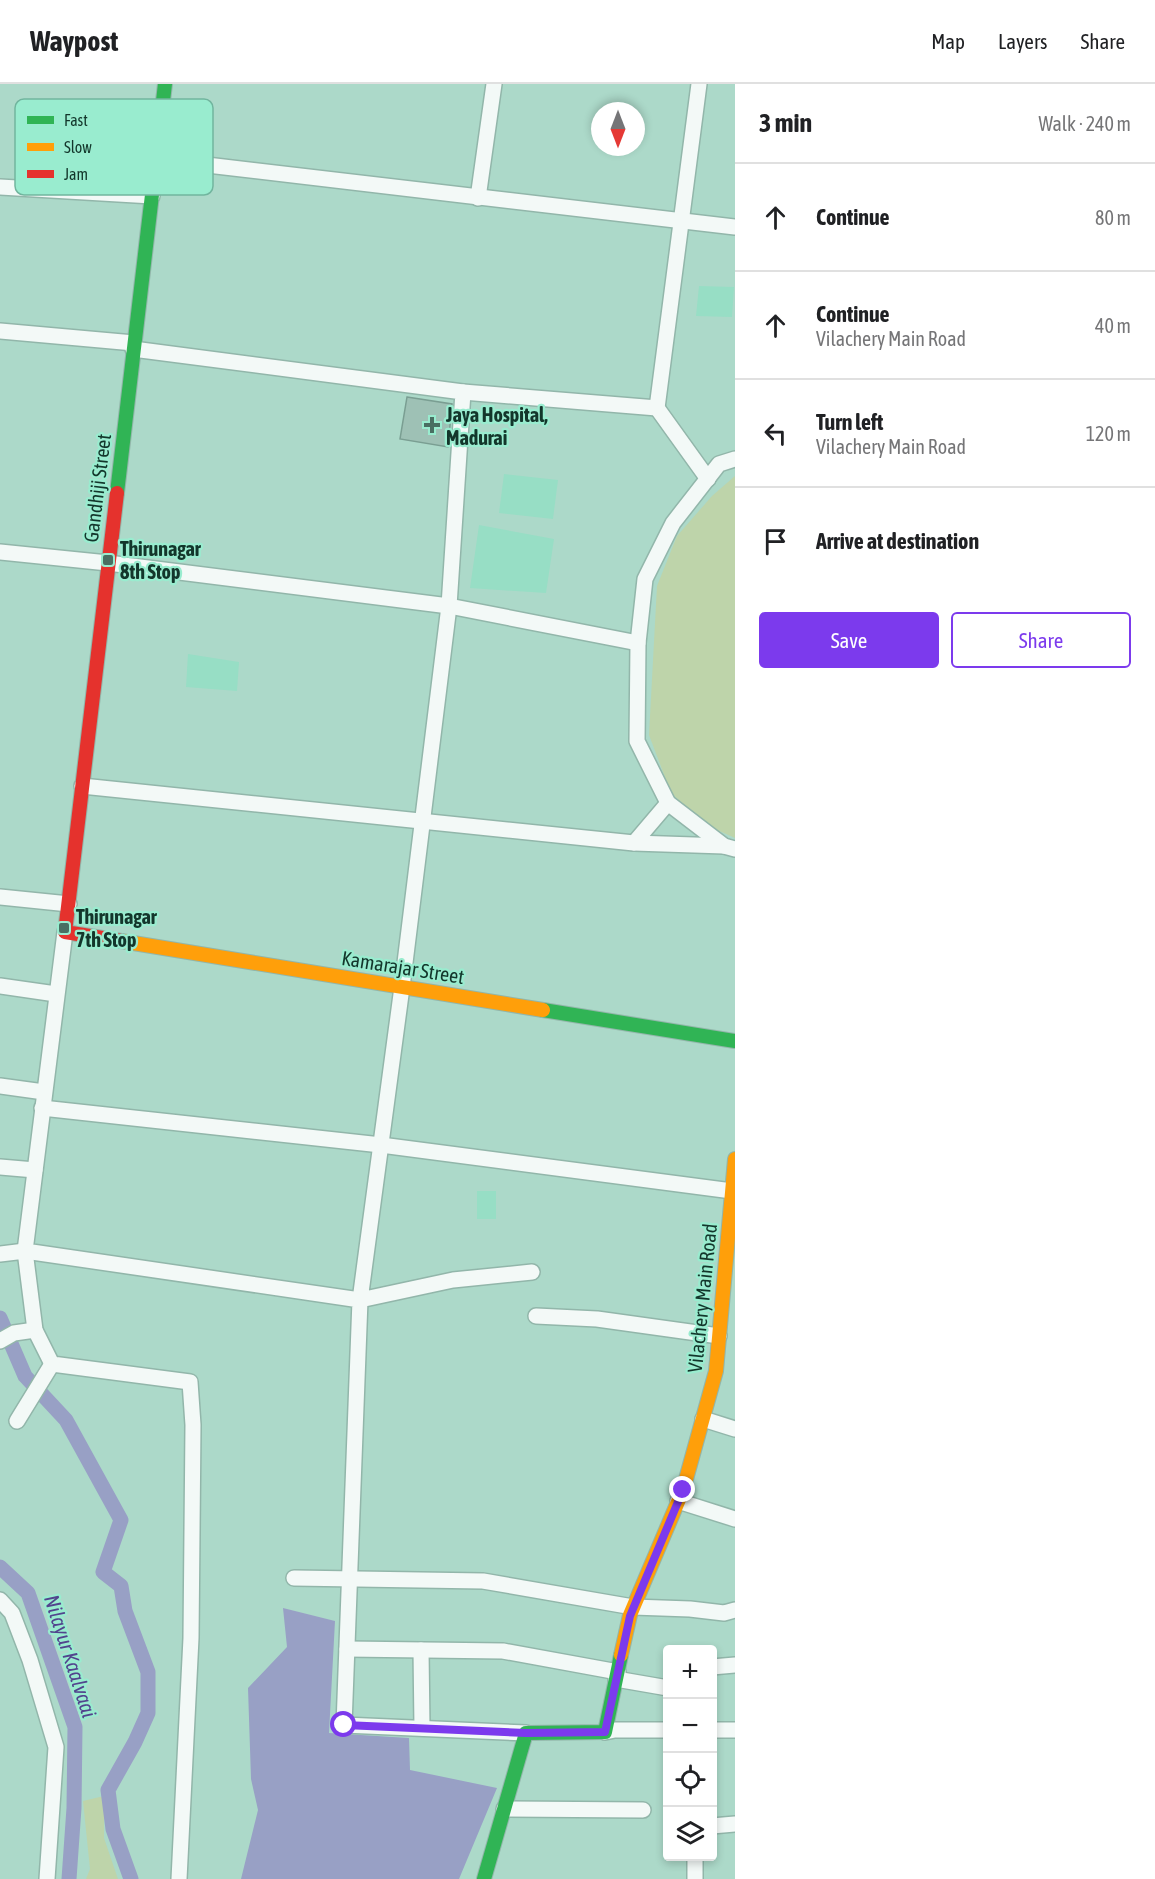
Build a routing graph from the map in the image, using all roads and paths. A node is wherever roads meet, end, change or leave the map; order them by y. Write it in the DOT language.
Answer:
graph roads {
  1 [pos="165,84"];
  2 [pos="494,84"];
  3 [pos="699,84"];
  4 [pos="163,99"];
  5 [pos="213,166"];
  6 [pos="0,187"];
  7 [pos="15,188"];
  8 [pos="135,195"];
  9 [pos="152,196"];
  10 [pos="478,198"];
  11 [pos="681,222"];
  12 [pos="735,228"];
  13 [pos="0,331"];
  14 [pos="134,346"];
  15 [pos="463,392"];
  16 [pos="657,408"];
  17 [pos="735,459"];
  18 [pos="708,479"];
  19 [pos="0,552"];
  20 [pos="108,563"];
  21 [pos="449,606"];
  22 [pos="638,643"];
  23 [pos="82,786"];
  24 [pos="668,803"];
  25 [pos="422,822"];
  26 [pos="634,843"];
  27 [pos="730,847"];
  28 [pos="0,897"];
  29 [pos="69,904"];
  30 [pos="65,932"];
  31 [pos="0,986"];
  32 [pos="402,987"];
  33 [pos="56,994"];
  34 [pos="735,1041"];
  35 [pos="0,1086"];
  36 [pos="44,1092"];
  37 [pos="42,1108"];
  38 [pos="381,1145"];
  39 [pos="735,1159"];
  40 [pos="0,1167"];
  41 [pos="35,1170"];
  42 [pos="733,1198"];
  43 [pos="25,1251"];
  44 [pos="0,1254"];
  45 [pos="532,1272"];
  46 [pos="360,1300"];
  47 [pos="536,1316"];
  48 [pos="35,1330"];
  49 [pos="719,1336"];
  50 [pos="0,1341"];
  51 [pos="52,1364"];
  52 [pos="702,1419"];
  53 [pos="17,1421"];
  54 [pos="735,1429"];
  55 [pos="678,1501"];
  56 [pos="735,1518"];
  57 [pos="294,1578"];
  58 [pos="350,1579"];
  59 [pos="0,1600"];
  60 [pos="633,1607"];
  61 [pos="735,1610"];
  62 [pos="347,1649"];
  63 [pos="421,1650"];
  64 [pos="735,1665"];
  65 [pos="717,1667"];
  66 [pos="617,1676"];
  67 [pos="663,1687"];
  68 [pos="422,1728"];
  69 [pos="663,1730"];
  70 [pos="717,1730"];
  71 [pos="735,1730"];
  72 [pos="605,1732"];
  73 [pos="526,1733"];
  74 [pos="504,1809"];
  75 [pos="643,1810"];
  76 [pos="735,1824"];
  77 [pos="717,1826"];
  78 [pos="695,1861"];
  79 [pos="47,1879"];
  80 [pos="179,1879"];
  81 [pos="484,1879"];
  82 [pos="695,1879"];
  1 -- 4 [label="main road, Gandhiji Street"];
  2 -- 10 [label="street"];
  3 -- 11 [label="street"];
  5 -- 10 [label="street"];
  6 -- 7 [label="street"];
  8 -- 9 [label="street"];
  9 -- 14 [label="main road, Gandhiji Street"];
  10 -- 11 [label="street"];
  11 -- 12 [label="street"];
  11 -- 16 [label="street"];
  13 -- 14 [label="street"];
  14 -- 15 [label="street"];
  14 -- 20 [label="main road, Gandhiji Street"];
  15 -- 16 [label="street"];
  15 -- 21 [label="street"];
  16 -- 18 [label="street"];
  17 -- 18 [label="street"];
  18 -- 22 [label="street"];
  19 -- 20 [label="street"];
  20 -- 21 [label="street"];
  20 -- 23 [label="main road, Gandhiji Street"];
  21 -- 22 [label="street"];
  21 -- 25 [label="street"];
  22 -- 24 [label="street"];
  23 -- 25 [label="street"];
  23 -- 29 [label="main road, Gandhiji Street"];
  24 -- 26 [label="street"];
  24 -- 27 [label="street"];
  25 -- 26 [label="street"];
  25 -- 32 [label="street"];
  26 -- 27 [label="street"];
  28 -- 29 [label="street"];
  29 -- 30 [label="main road, Gandhiji Street"];
  30 -- 32 [label="main road, Kamarajar Street"];
  30 -- 33 [label="street"];
  31 -- 33 [label="street"];
  32 -- 34 [label="main road, Kamarajar Street"];
  32 -- 38 [label="street"];
  33 -- 36 [label="street"];
  35 -- 36 [label="street"];
  36 -- 37 [label="street"];
  37 -- 38 [label="street"];
  37 -- 41 [label="street"];
  38 -- 42 [label="street"];
  38 -- 46 [label="street"];
  39 -- 42 [label="main road, Vilachery Main Road"];
  40 -- 41 [label="street"];
  41 -- 43 [label="street"];
  42 -- 49 [label="main road, Vilachery Main Road"];
  43 -- 44 [label="street"];
  43 -- 46 [label="street"];
  43 -- 48 [label="street"];
  45 -- 46 [label="street"];
  46 -- 58 [label="street"];
  47 -- 49 [label="street"];
  48 -- 50 [label="street"];
  48 -- 51 [label="street"];
  49 -- 52 [label="main road, Vilachery Main Road"];
  51 -- 53 [label="street"];
  51 -- 80 [label="street"];
  52 -- 54 [label="street"];
  52 -- 55 [label="main road, Vilachery Main Road"];
  55 -- 56 [label="street"];
  55 -- 60 [label="main road, Vilachery Main Road"];
  57 -- 58 [label="street"];
  58 -- 60 [label="street"];
  58 -- 62 [label="street"];
  59 -- 79 [label="street"];
  60 -- 61 [label="street"];
  60 -- 66 [label="main road, Vilachery Main Road"];
  62 -- 63 [label="street"];
  62 -- 68 [label="street"];
  63 -- 66 [label="street"];
  63 -- 68 [label="street"];
  64 -- 65 [label="street"];
  66 -- 67 [label="street"];
  66 -- 72 [label="main road, Vilachery Main Road"];
  68 -- 73 [label="street"];
  69 -- 72 [label="street"];
  70 -- 71 [label="street"];
  72 -- 73 [label="main road"];
  73 -- 74 [label="main road"];
  74 -- 75 [label="street"];
  74 -- 81 [label="main road"];
  76 -- 77 [label="street"];
  78 -- 82 [label="street"];
}
